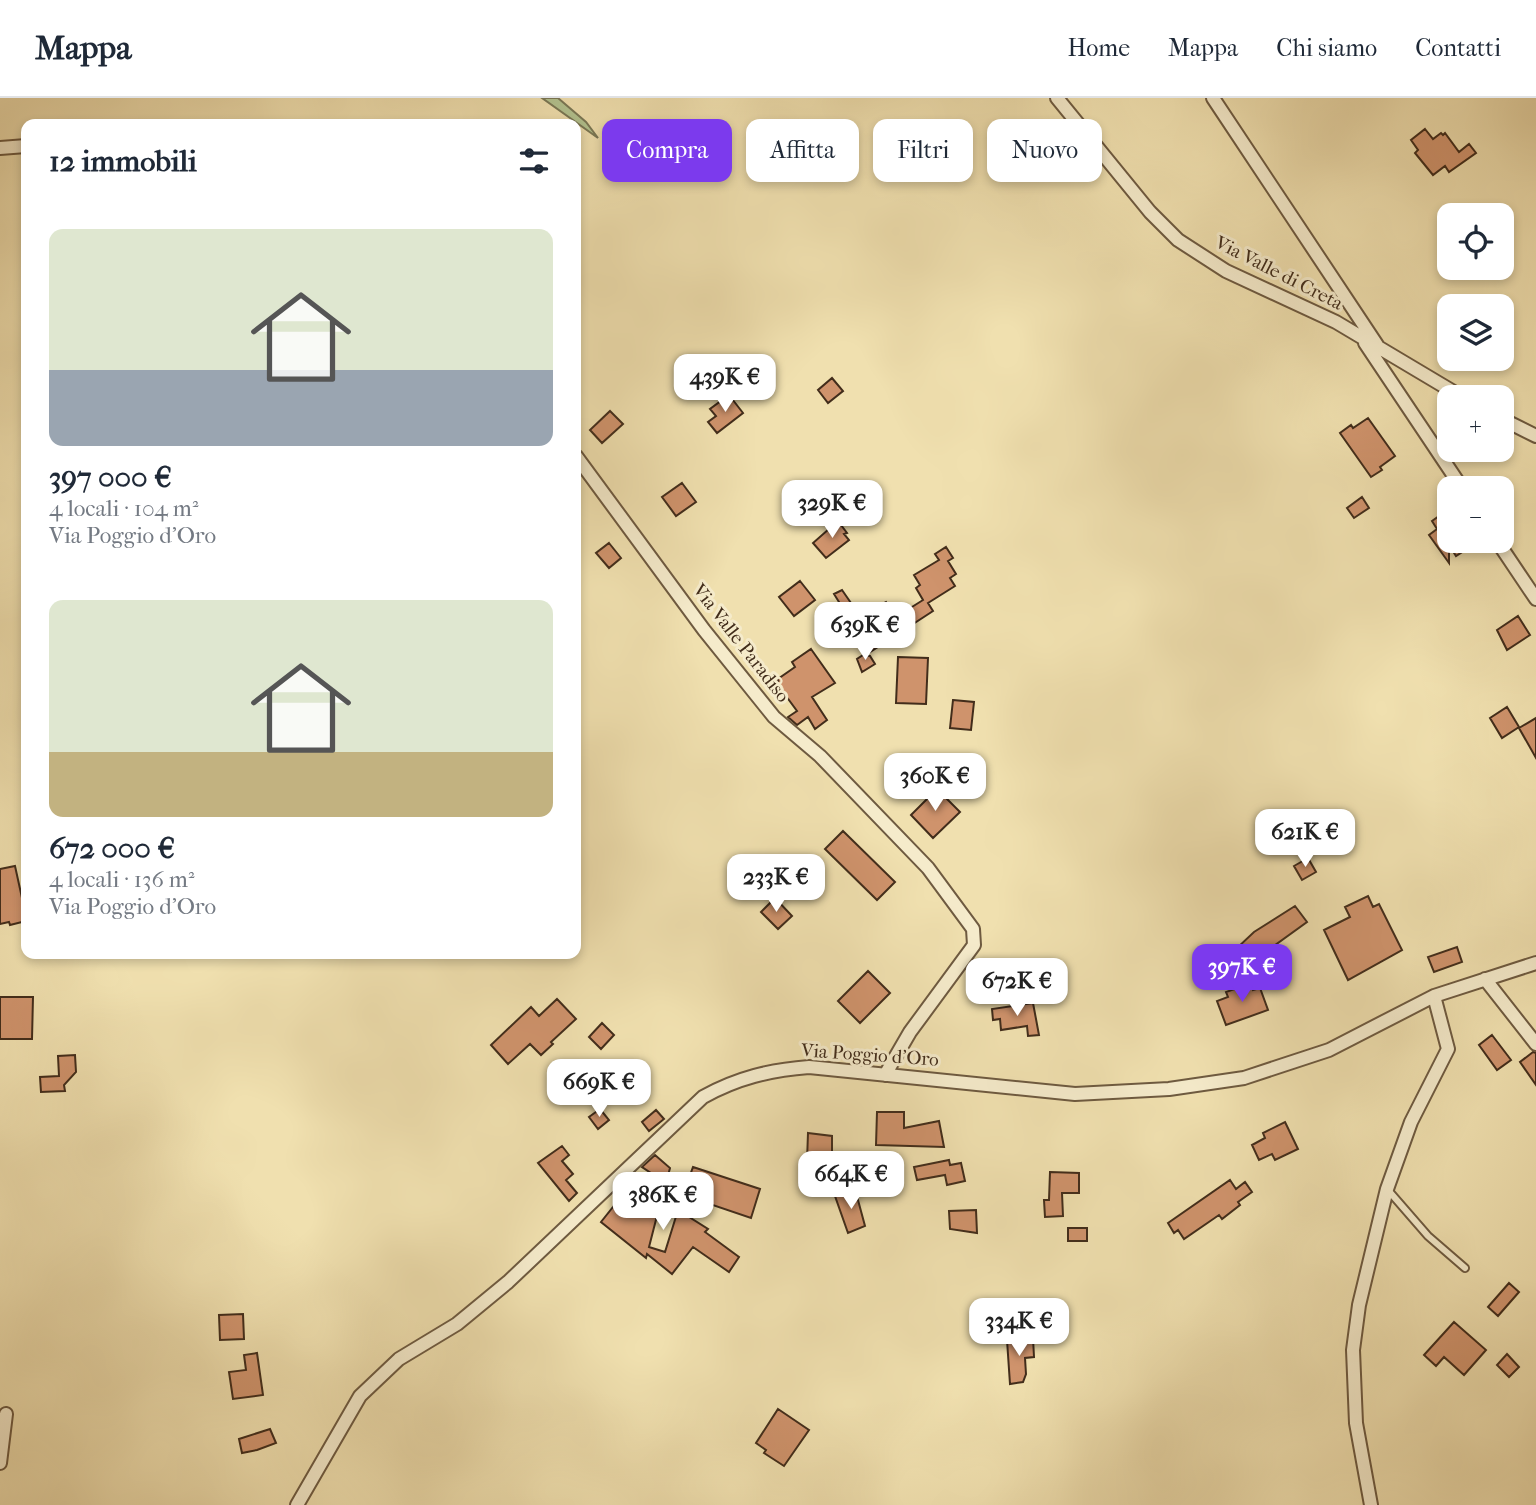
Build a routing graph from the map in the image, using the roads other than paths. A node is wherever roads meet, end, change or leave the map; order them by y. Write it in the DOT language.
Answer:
graph roads {
  1 [pos="1057,98"];
  2 [pos="1213,98"];
  3 [pos="21,146"];
  4 [pos="0,148"];
  5 [pos="1363,339"];
  6 [pos="1379,349"];
  7 [pos="1441,385"];
  8 [pos="1514,425"];
  9 [pos="1536,436"];
  10 [pos="581,463"];
  11 [pos="1454,476"];
  12 [pos="1505,553"];
  13 [pos="1536,599"];
  14 [pos="1536,963"];
  15 [pos="1485,979"];
  16 [pos="1434,996"];
  17 [pos="1536,1044"];
  18 [pos="885,1074"];
  19 [pos="1387,1189"];
  20 [pos="1465,1268"];
  21 [pos="6,1414"];
  22 [pos="0,1463"];
  23 [pos="297,1505"];
  24 [pos="1371,1505"];
  1 -- 5 [label="street, Via Valle di Creta"];
  2 -- 6 [label="street, Via Valle di Creta"];
  3 -- 4 [label="street"];
  5 -- 6 [label="street, Via Valle di Creta"];
  5 -- 11 [label="street"];
  6 -- 7 [label="street, Via Valle di Creta"];
  8 -- 9 [label="street"];
  10 -- 18 [label="street, Via Valle Paradiso"];
  12 -- 13 [label="street"];
  14 -- 15 [label="street, Via Poggio d'Oro"];
  15 -- 16 [label="street, Via Poggio d'Oro"];
  15 -- 17 [label="street"];
  16 -- 18 [label="street, Via Poggio d'Oro"];
  16 -- 19 [label="street"];
  18 -- 23 [label="street, Via Poggio d'Oro"];
  19 -- 20 [label="lane"];
  19 -- 24 [label="street"];
  21 -- 22 [label="street"];
}
